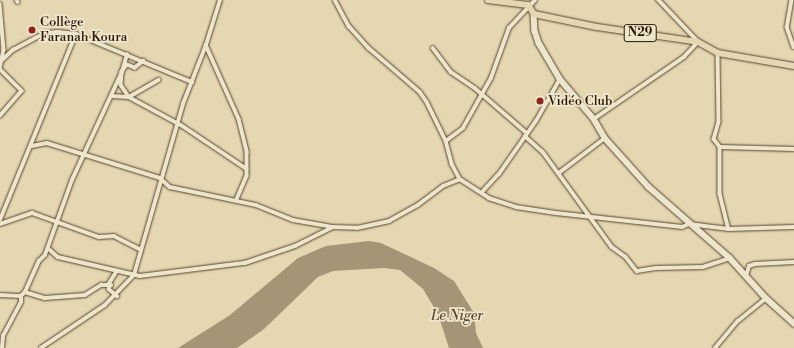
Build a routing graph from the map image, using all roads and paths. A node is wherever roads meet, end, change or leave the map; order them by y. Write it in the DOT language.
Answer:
graph roads {
  1 [pos="220,0"];
  2 [pos="335,0"];
  3 [pos="488,0"];
  4 [pos="535,0"];
  5 [pos="658,0"];
  6 [pos="792,0"];
  7 [pos="0,4"];
  8 [pos="528,5"];
  9 [pos="534,14"];
  10 [pos="76,34"];
  11 [pos="698,42"];
  12 [pos="206,45"];
  13 [pos="794,47"];
  14 [pos="433,48"];
  15 [pos="718,53"];
  16 [pos="127,55"];
  17 [pos="1,61"];
  18 [pos="144,62"];
  19 [pos="794,66"];
  20 [pos="122,72"];
  21 [pos="560,79"];
  22 [pos="159,80"];
  23 [pos="192,82"];
  24 [pos="483,95"];
  25 [pos="111,96"];
  26 [pos="129,97"];
  27 [pos="0,116"];
  28 [pos="594,119"];
  29 [pos="177,124"];
  30 [pos="526,135"];
  31 [pos="605,138"];
  32 [pos="446,141"];
  33 [pos="32,146"];
  34 [pos="720,148"];
  35 [pos="794,149"];
  36 [pos="85,153"];
  37 [pos="247,169"];
  38 [pos="559,173"];
  39 [pos="160,178"];
  40 [pos="460,179"];
  41 [pos="483,192"];
  42 [pos="237,200"];
  43 [pos="592,216"];
  44 [pos="0,220"];
  45 [pos="57,220"];
  46 [pos="0,224"];
  47 [pos="689,224"];
  48 [pos="333,227"];
  49 [pos="794,227"];
  50 [pos="729,229"];
  51 [pos="48,248"];
  52 [pos="140,249"];
  53 [pos="730,258"];
  54 [pos="794,262"];
  55 [pos="116,272"];
  56 [pos="134,275"];
  57 [pos="746,276"];
  58 [pos="108,285"];
  59 [pos="25,292"];
  60 [pos="0,295"];
  61 [pos="21,296"];
  62 [pos="117,296"];
  63 [pos="766,298"];
  64 [pos="794,323"];
  65 [pos="2,348"];
  66 [pos="41,348"];
  67 [pos="716,348"];
  1 -- 12 [label="street"];
  2 -- 32 [label="street"];
  3 -- 8 [label="main road"];
  4 -- 8 [label="street"];
  5 -- 11 [label="street"];
  6 -- 13 [label="street"];
  7 -- 17 [label="street"];
  8 -- 9 [label="main road"];
  8 -- 24 [label="street"];
  9 -- 11 [label="main road, N29"];
  9 -- 21 [label="street"];
  10 -- 16 [label="street"];
  10 -- 17 [label="street"];
  10 -- 33 [label="street"];
  11 -- 15 [label="main road, N29"];
  11 -- 28 [label="street"];
  12 -- 23 [label="street"];
  12 -- 37 [label="street"];
  14 -- 24 [label="street"];
  15 -- 19 [label="main road, N29"];
  15 -- 34 [label="street"];
  16 -- 18 [label="street"];
  16 -- 20 [label="street"];
  17 -- 27 [label="street"];
  18 -- 20 [label="street"];
  18 -- 23 [label="street"];
  20 -- 25 [label="street"];
  20 -- 26 [label="street"];
  21 -- 28 [label="street"];
  21 -- 30 [label="street"];
  22 -- 26 [label="street"];
  23 -- 29 [label="street"];
  24 -- 30 [label="street"];
  24 -- 32 [label="street"];
  25 -- 26 [label="street"];
  25 -- 36 [label="street"];
  26 -- 29 [label="street"];
  28 -- 31 [label="street"];
  29 -- 37 [label="street"];
  29 -- 39 [label="street"];
  30 -- 38 [label="street"];
  30 -- 41 [label="street"];
  31 -- 38 [label="street"];
  31 -- 47 [label="street"];
  32 -- 40 [label="street"];
  33 -- 36 [label="street"];
  33 -- 44 [label="street"];
  34 -- 35 [label="street"];
  34 -- 50 [label="street"];
  36 -- 39 [label="street"];
  36 -- 45 [label="street"];
  37 -- 42 [label="street"];
  38 -- 43 [label="street"];
  39 -- 42 [label="street"];
  39 -- 52 [label="street"];
  40 -- 41 [label="street"];
  40 -- 48 [label="street"];
  41 -- 43 [label="street"];
  42 -- 48 [label="street"];
  43 -- 47 [label="street"];
  43 -- 53 [label="street"];
  45 -- 46 [label="street"];
  45 -- 51 [label="street"];
  45 -- 52 [label="street"];
  47 -- 50 [label="street"];
  47 -- 53 [label="street"];
  48 -- 56 [label="street"];
  49 -- 50 [label="street"];
  51 -- 55 [label="street"];
  51 -- 59 [label="street"];
  52 -- 56 [label="street"];
  53 -- 57 [label="street"];
  54 -- 57 [label="street"];
  55 -- 56 [label="street"];
  55 -- 58 [label="street"];
  56 -- 62 [label="street"];
  57 -- 63 [label="street"];
  58 -- 59 [label="street"];
  58 -- 62 [label="street"];
  59 -- 61 [label="street"];
  60 -- 61 [label="street"];
  61 -- 65 [label="street"];
  62 -- 66 [label="street"];
  63 -- 64 [label="street"];
  63 -- 67 [label="street"];
}
